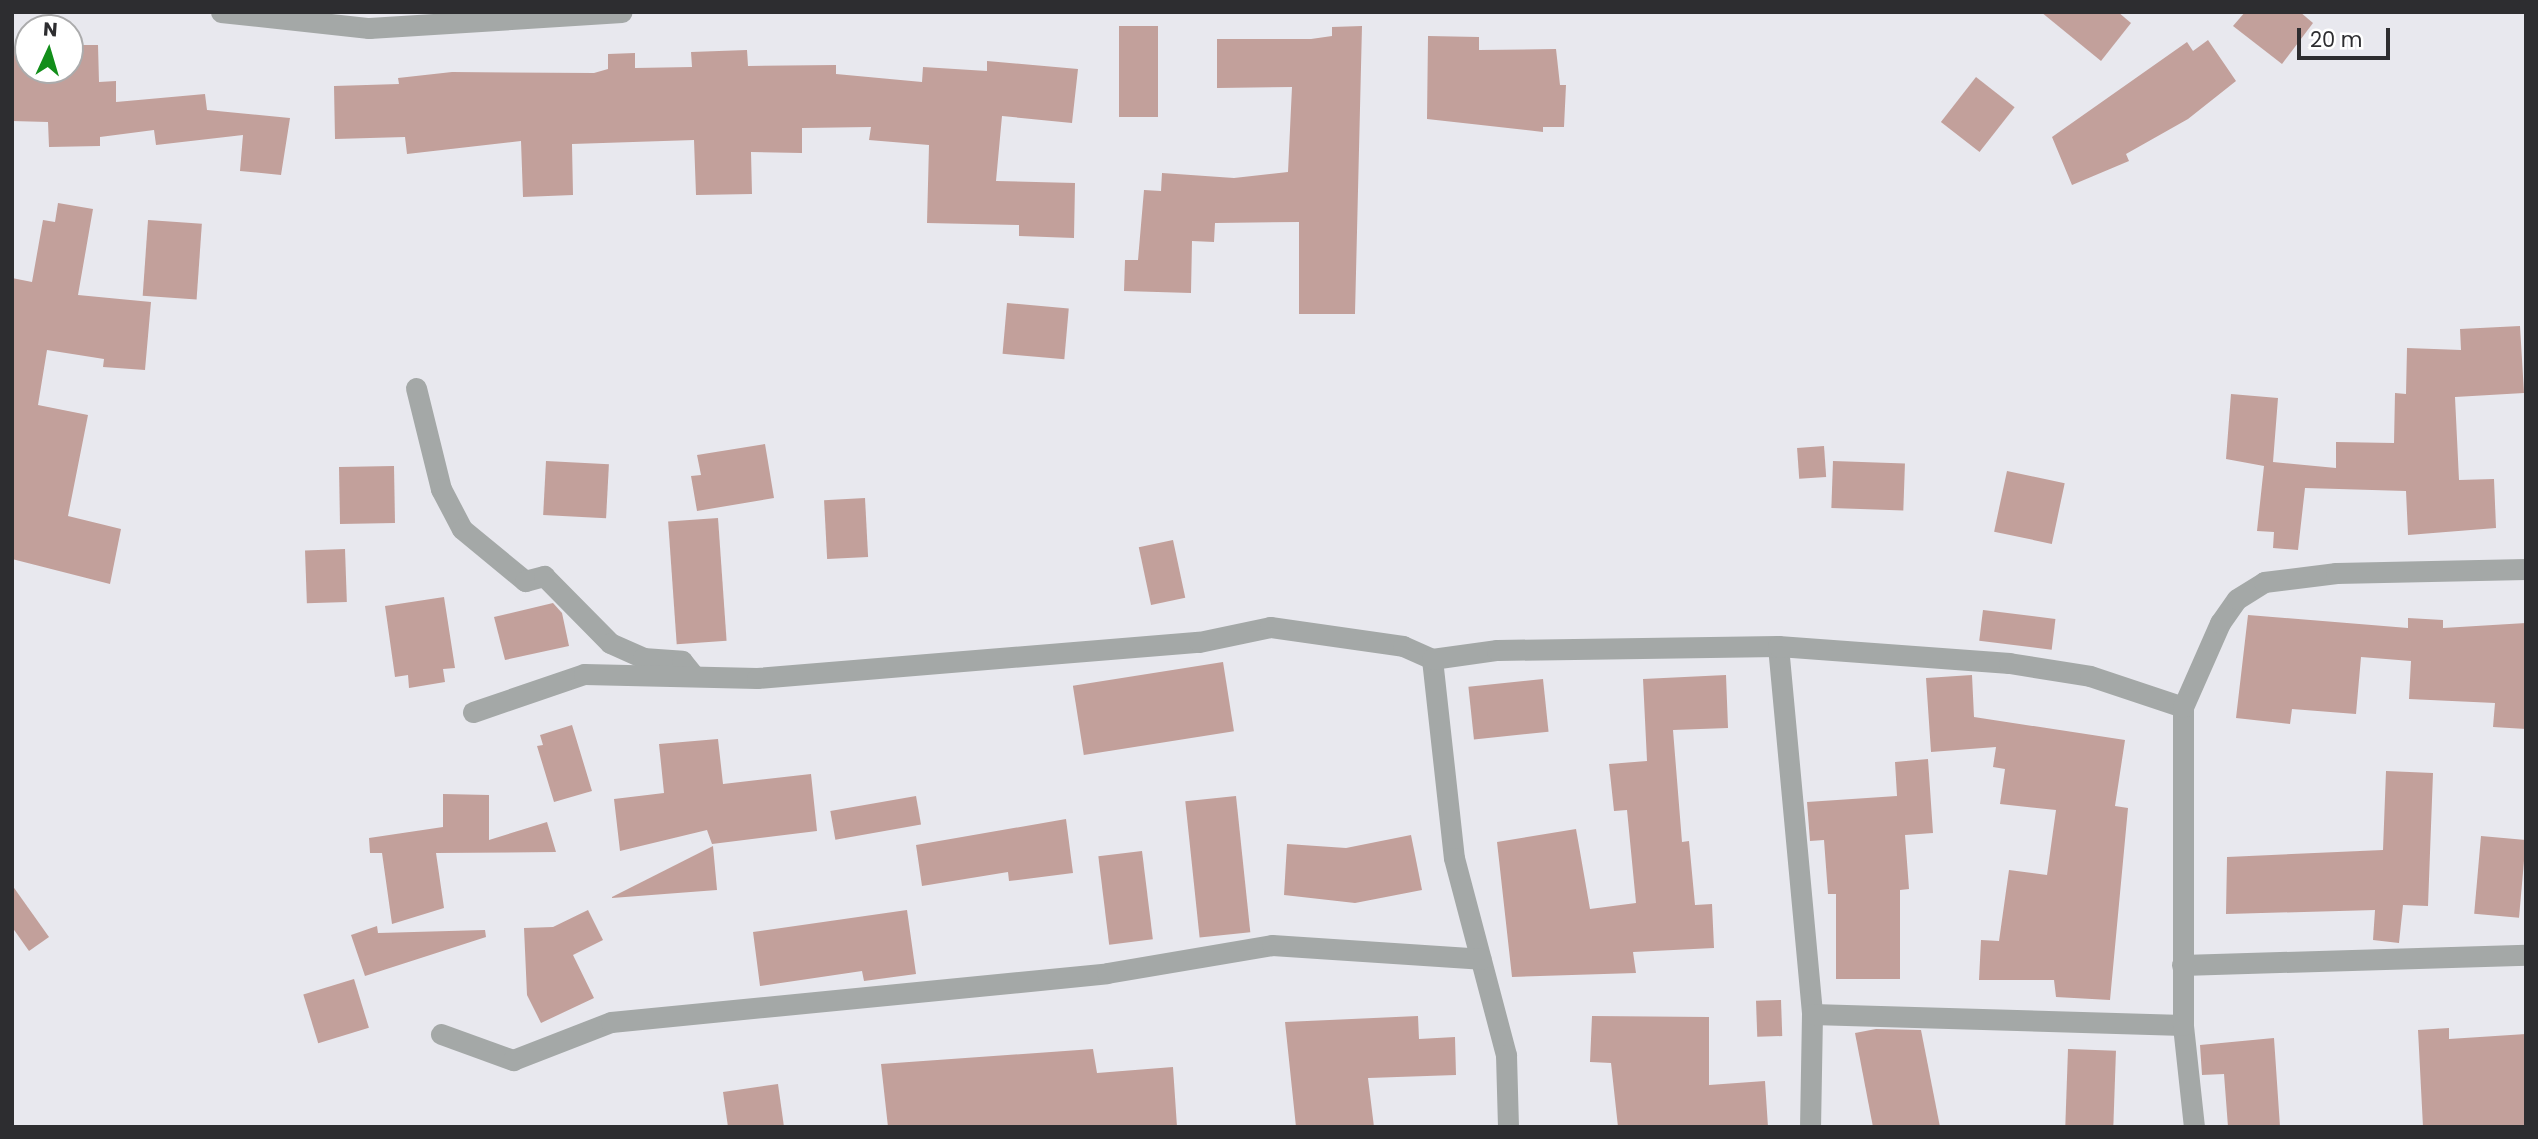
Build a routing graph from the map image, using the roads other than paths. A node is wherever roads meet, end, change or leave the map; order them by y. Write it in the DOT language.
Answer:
graph roads {
  1 [pos="221,12"];
  2 [pos="621,12"];
  3 [pos="370,20"];
  4 [pos="416,388"];
  5 [pos="2526,569"];
  6 [pos="1778,646"];
  7 [pos="1432,659"];
  8 [pos="694,676"];
  9 [pos="2183,707"];
  10 [pos="474,712"];
  11 [pos="2526,955"];
  12 [pos="1480,960"];
  13 [pos="2182,965"];
  14 [pos="1812,1014"];
  15 [pos="2183,1026"];
  16 [pos="441,1034"];
  17 [pos="1508,1127"];
  18 [pos="1810,1127"];
  19 [pos="2194,1127"];
  1 -- 3 [label="street"];
  2 -- 3 [label="street"];
  4 -- 8 [label="street"];
  5 -- 9 [label="street"];
  6 -- 7 [label="street"];
  6 -- 9 [label="street"];
  6 -- 14 [label="street"];
  7 -- 8 [label="street"];
  7 -- 12 [label="street"];
  8 -- 10 [label="street"];
  9 -- 13 [label="street"];
  11 -- 13 [label="street"];
  12 -- 16 [label="street"];
  12 -- 17 [label="street"];
  13 -- 15 [label="street"];
  14 -- 15 [label="street"];
  14 -- 18 [label="street"];
  15 -- 19 [label="street"];
}
